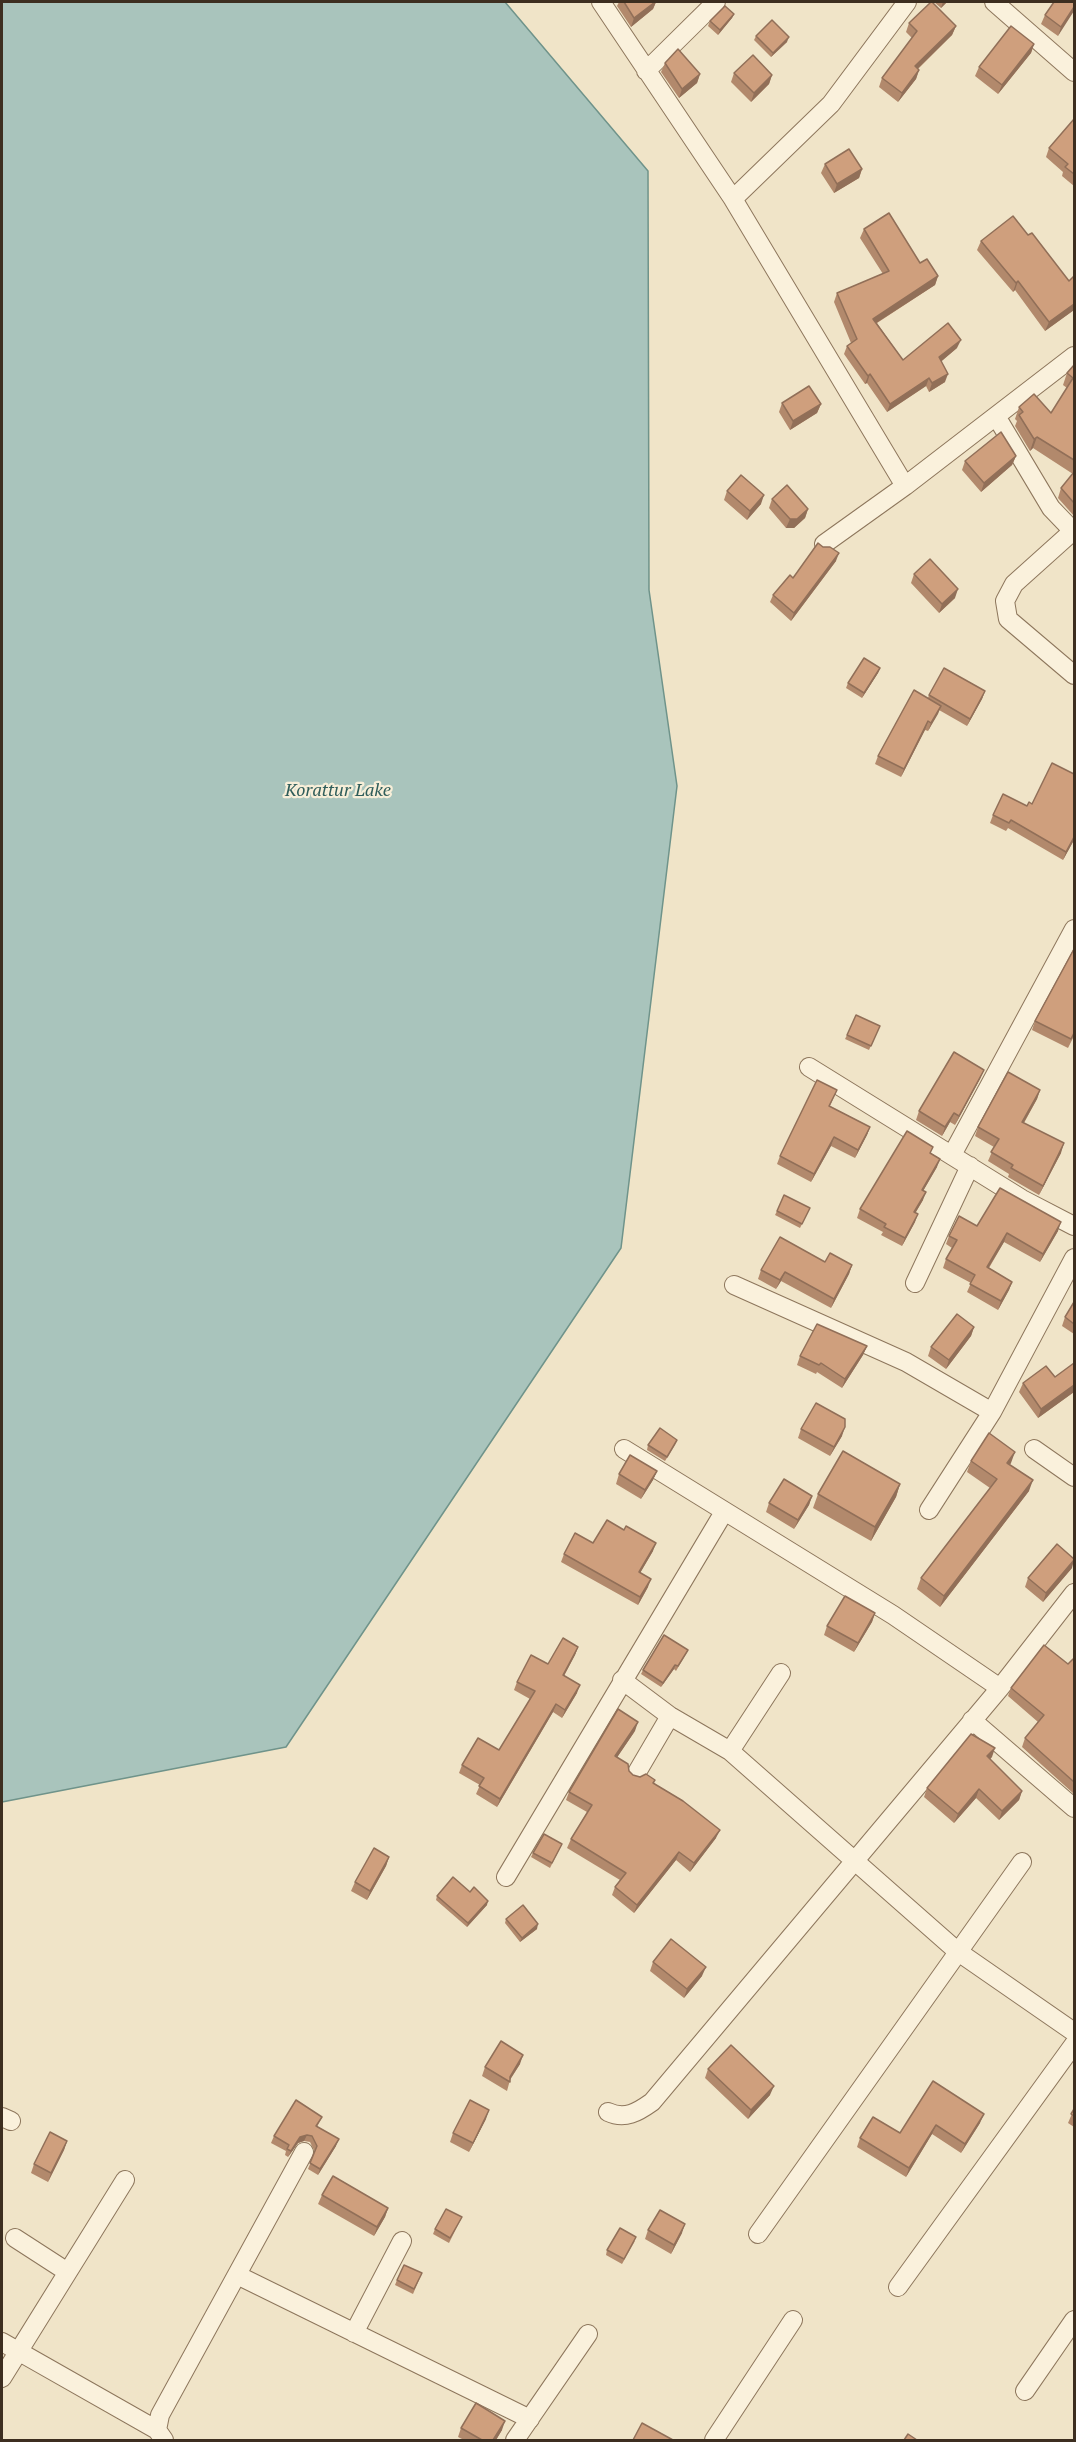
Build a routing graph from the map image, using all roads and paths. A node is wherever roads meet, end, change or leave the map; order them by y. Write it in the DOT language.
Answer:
graph roads {
  1 [pos="601,2"];
  2 [pos="716,2"];
  3 [pos="907,2"];
  4 [pos="994,2"];
  5 [pos="646,72"];
  6 [pos="1074,72"];
  7 [pos="733,199"];
  8 [pos="1074,356"];
  9 [pos="996,416"];
  10 [pos="905,486"];
  11 [pos="1074,532"];
  12 [pos="824,544"];
  13 [pos="1074,675"];
  14 [pos="1074,929"];
  15 [pos="810,1067"];
  16 [pos="952,1155"];
  17 [pos="970,1166"];
  18 [pos="1074,1226"];
  19 [pos="1074,1258"];
  20 [pos="915,1283"];
  21 [pos="734,1285"];
  22 [pos="992,1412"];
  23 [pos="624,1449"];
  24 [pos="1034,1449"];
  25 [pos="1074,1477"];
  26 [pos="928,1510"];
  27 [pos="724,1512"];
  28 [pos="1074,1593"];
  29 [pos="781,1673"];
  30 [pos="622,1680"];
  31 [pos="1000,1688"];
  32 [pos="670,1716"];
  33 [pos="972,1720"];
  34 [pos="730,1751"];
  35 [pos="636,1774"];
  36 [pos="1074,1808"];
  37 [pos="854,1859"];
  38 [pos="1022,1862"];
  39 [pos="506,1877"];
  40 [pos="957,1951"];
  41 [pos="1074,2032"];
  42 [pos="1074,2044"];
  43 [pos="608,2112"];
  44 [pos="304,2152"];
  45 [pos="125,2180"];
  46 [pos="758,2234"];
  47 [pos="15,2238"];
  48 [pos="402,2241"];
  49 [pos="66,2271"];
  50 [pos="237,2275"];
  51 [pos="898,2287"];
  52 [pos="794,2320"];
  53 [pos="1074,2320"];
  54 [pos="354,2332"];
  55 [pos="588,2334"];
  56 [pos="2,2342"];
  57 [pos="18,2351"];
  58 [pos="2,2378"];
  59 [pos="1025,2391"];
  60 [pos="530,2419"];
  61 [pos="161,2435"];
  62 [pos="515,2440"];
  63 [pos="714,2440"];
  1 -- 5 [label="street"];
  2 -- 5 [label="street"];
  3 -- 7 [label="street"];
  4 -- 6 [label="street"];
  5 -- 7 [label="street"];
  7 -- 10 [label="street"];
  8 -- 9 [label="street"];
  9 -- 10 [label="street"];
  9 -- 11 [label="street"];
  10 -- 12 [label="street"];
  11 -- 13 [label="street"];
  14 -- 16 [label="street"];
  15 -- 16 [label="street"];
  16 -- 17 [label="street"];
  17 -- 18 [label="street"];
  17 -- 20 [label="street"];
  19 -- 22 [label="street"];
  21 -- 22 [label="street"];
  22 -- 26 [label="street"];
  23 -- 27 [label="street"];
  24 -- 25 [label="street"];
  27 -- 30 [label="street"];
  27 -- 31 [label="street"];
  28 -- 31 [label="street"];
  29 -- 34 [label="street"];
  30 -- 32 [label="street"];
  30 -- 39 [label="street"];
  31 -- 33 [label="street"];
  32 -- 34 [label="street"];
  32 -- 35 [label="street"];
  33 -- 36 [label="street"];
  33 -- 37 [label="street"];
  34 -- 37 [label="street"];
  37 -- 40 [label="street"];
  37 -- 43 [label="street"];
  38 -- 40 [label="street"];
  40 -- 41 [label="street"];
  40 -- 46 [label="street"];
  42 -- 51 [label="street"];
  44 -- 50 [label="street"];
  45 -- 49 [label="street"];
  47 -- 49 [label="street"];
  48 -- 54 [label="street"];
  49 -- 57 [label="street"];
  50 -- 54 [label="street"];
  50 -- 61 [label="street"];
  52 -- 63 [label="street"];
  53 -- 59 [label="street"];
  54 -- 60 [label="street"];
  55 -- 60 [label="street"];
  56 -- 57 [label="street"];
  57 -- 58 [label="street"];
  57 -- 61 [label="street"];
  60 -- 62 [label="street"];
}
